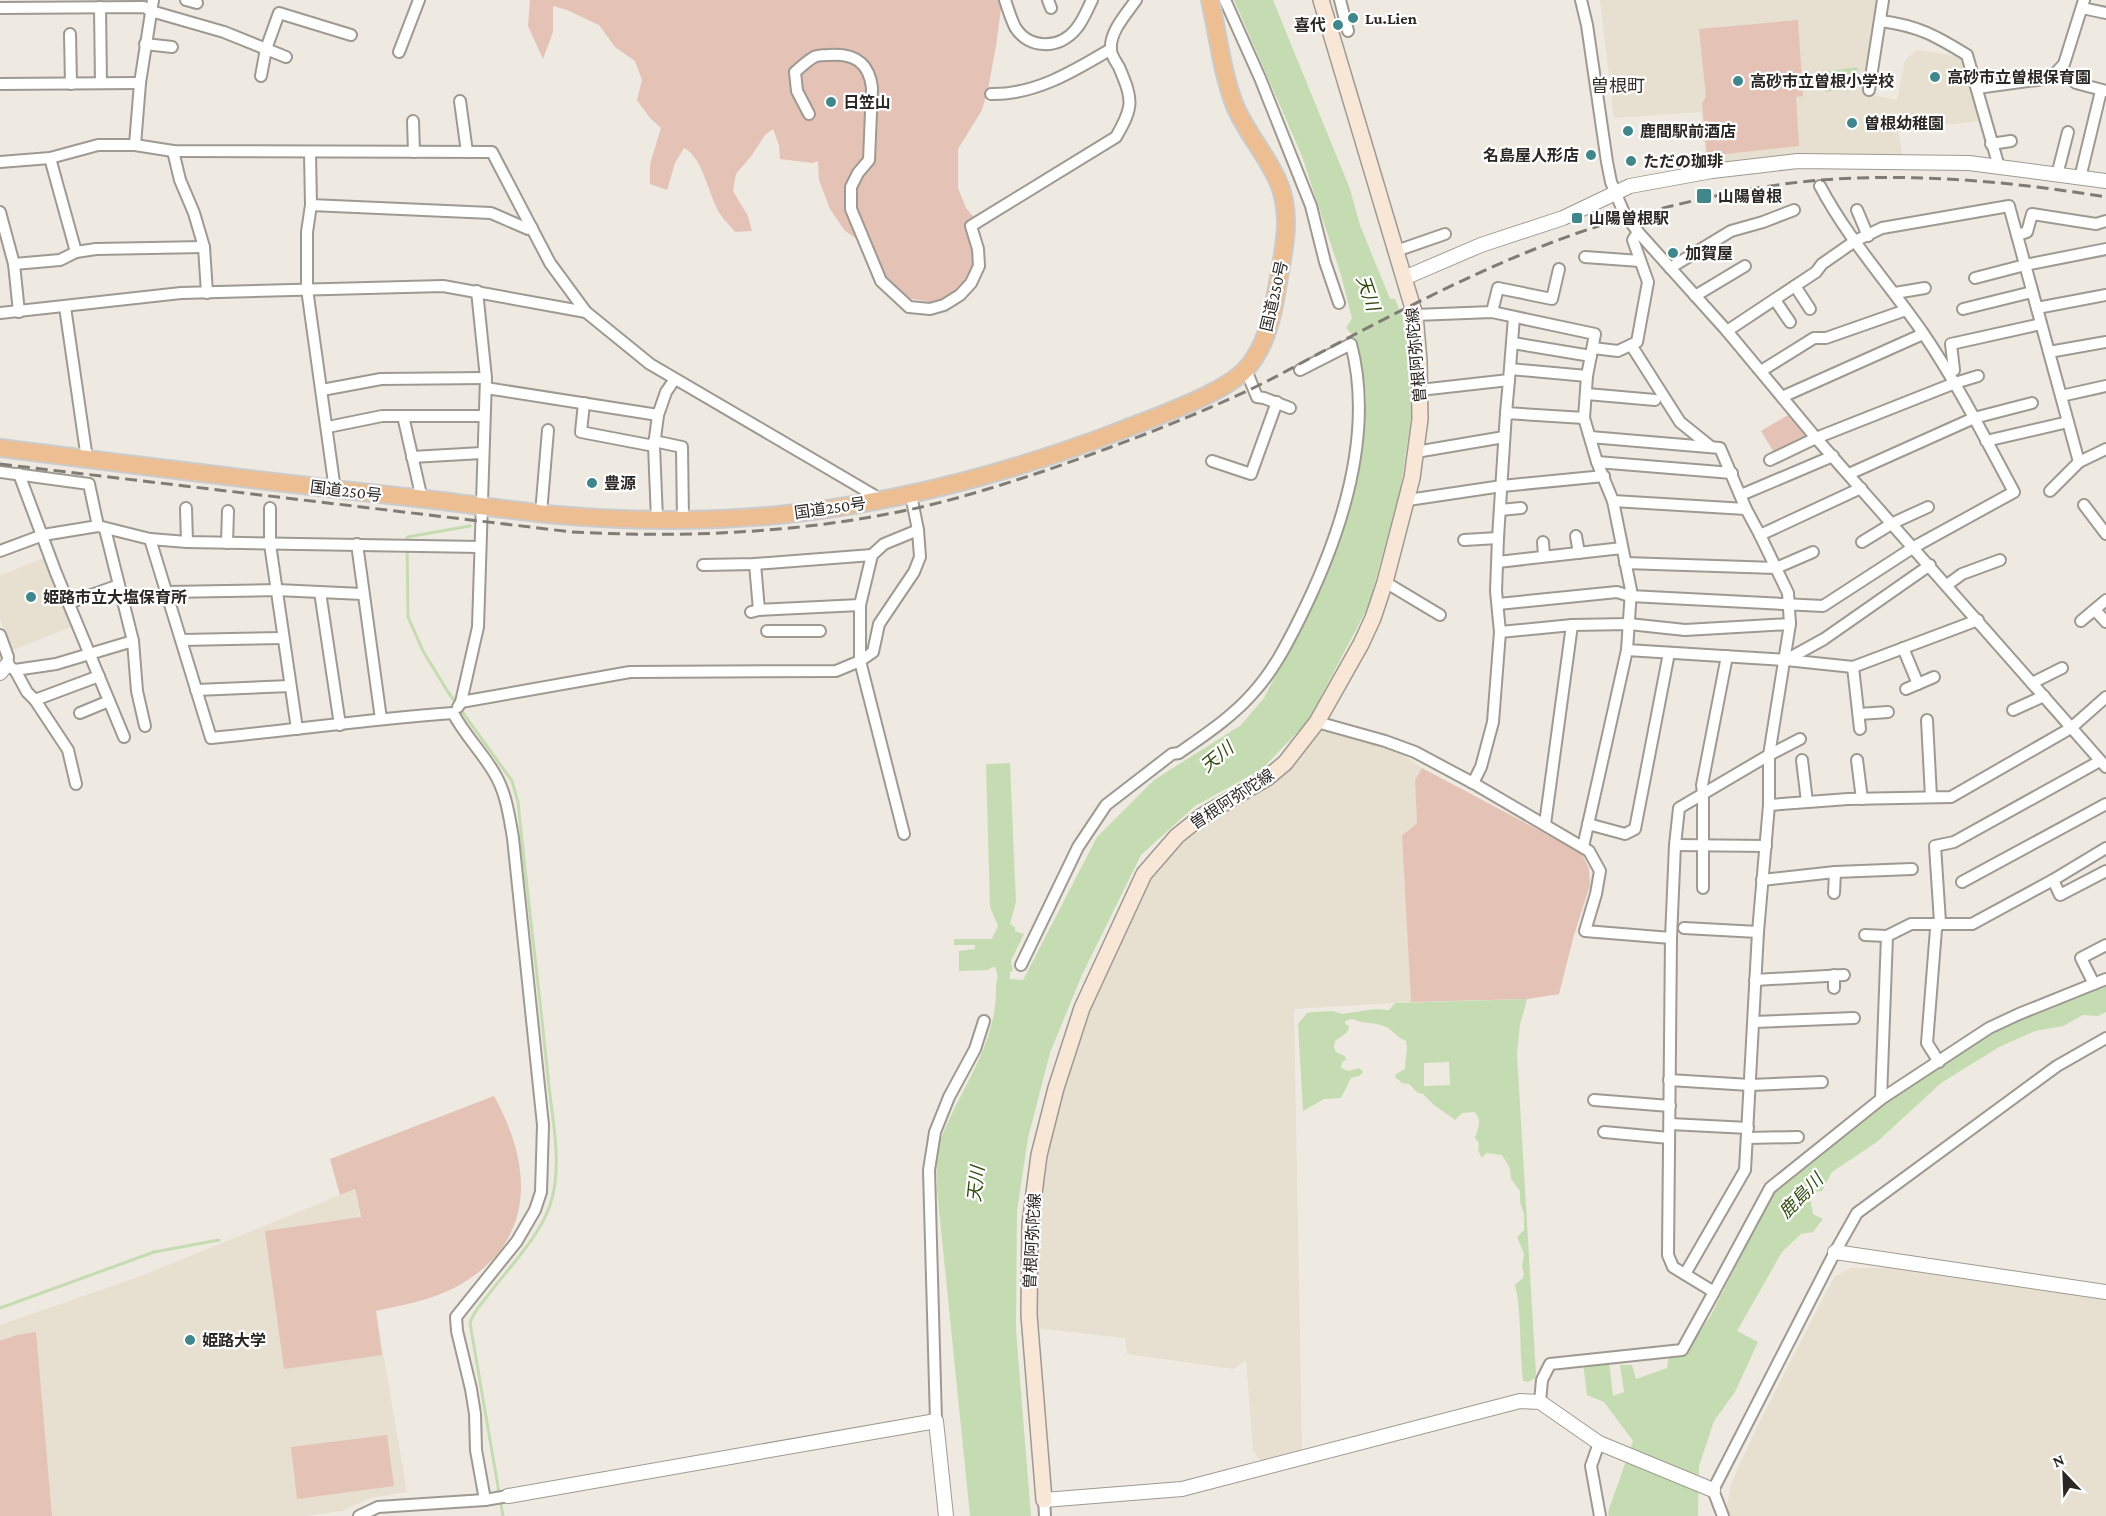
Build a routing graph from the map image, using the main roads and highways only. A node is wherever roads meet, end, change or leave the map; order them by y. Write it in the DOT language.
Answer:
graph roads {
  1 [pos="1210,0"];
  2 [pos="1321,0"];
  3 [pos="0,448"];
  4 [pos="1045,1508"];
  1 -- 3 [label="highway, 国道250号"];
  2 -- 4 [label="main road, 曽根阿弥陀線"];
}
